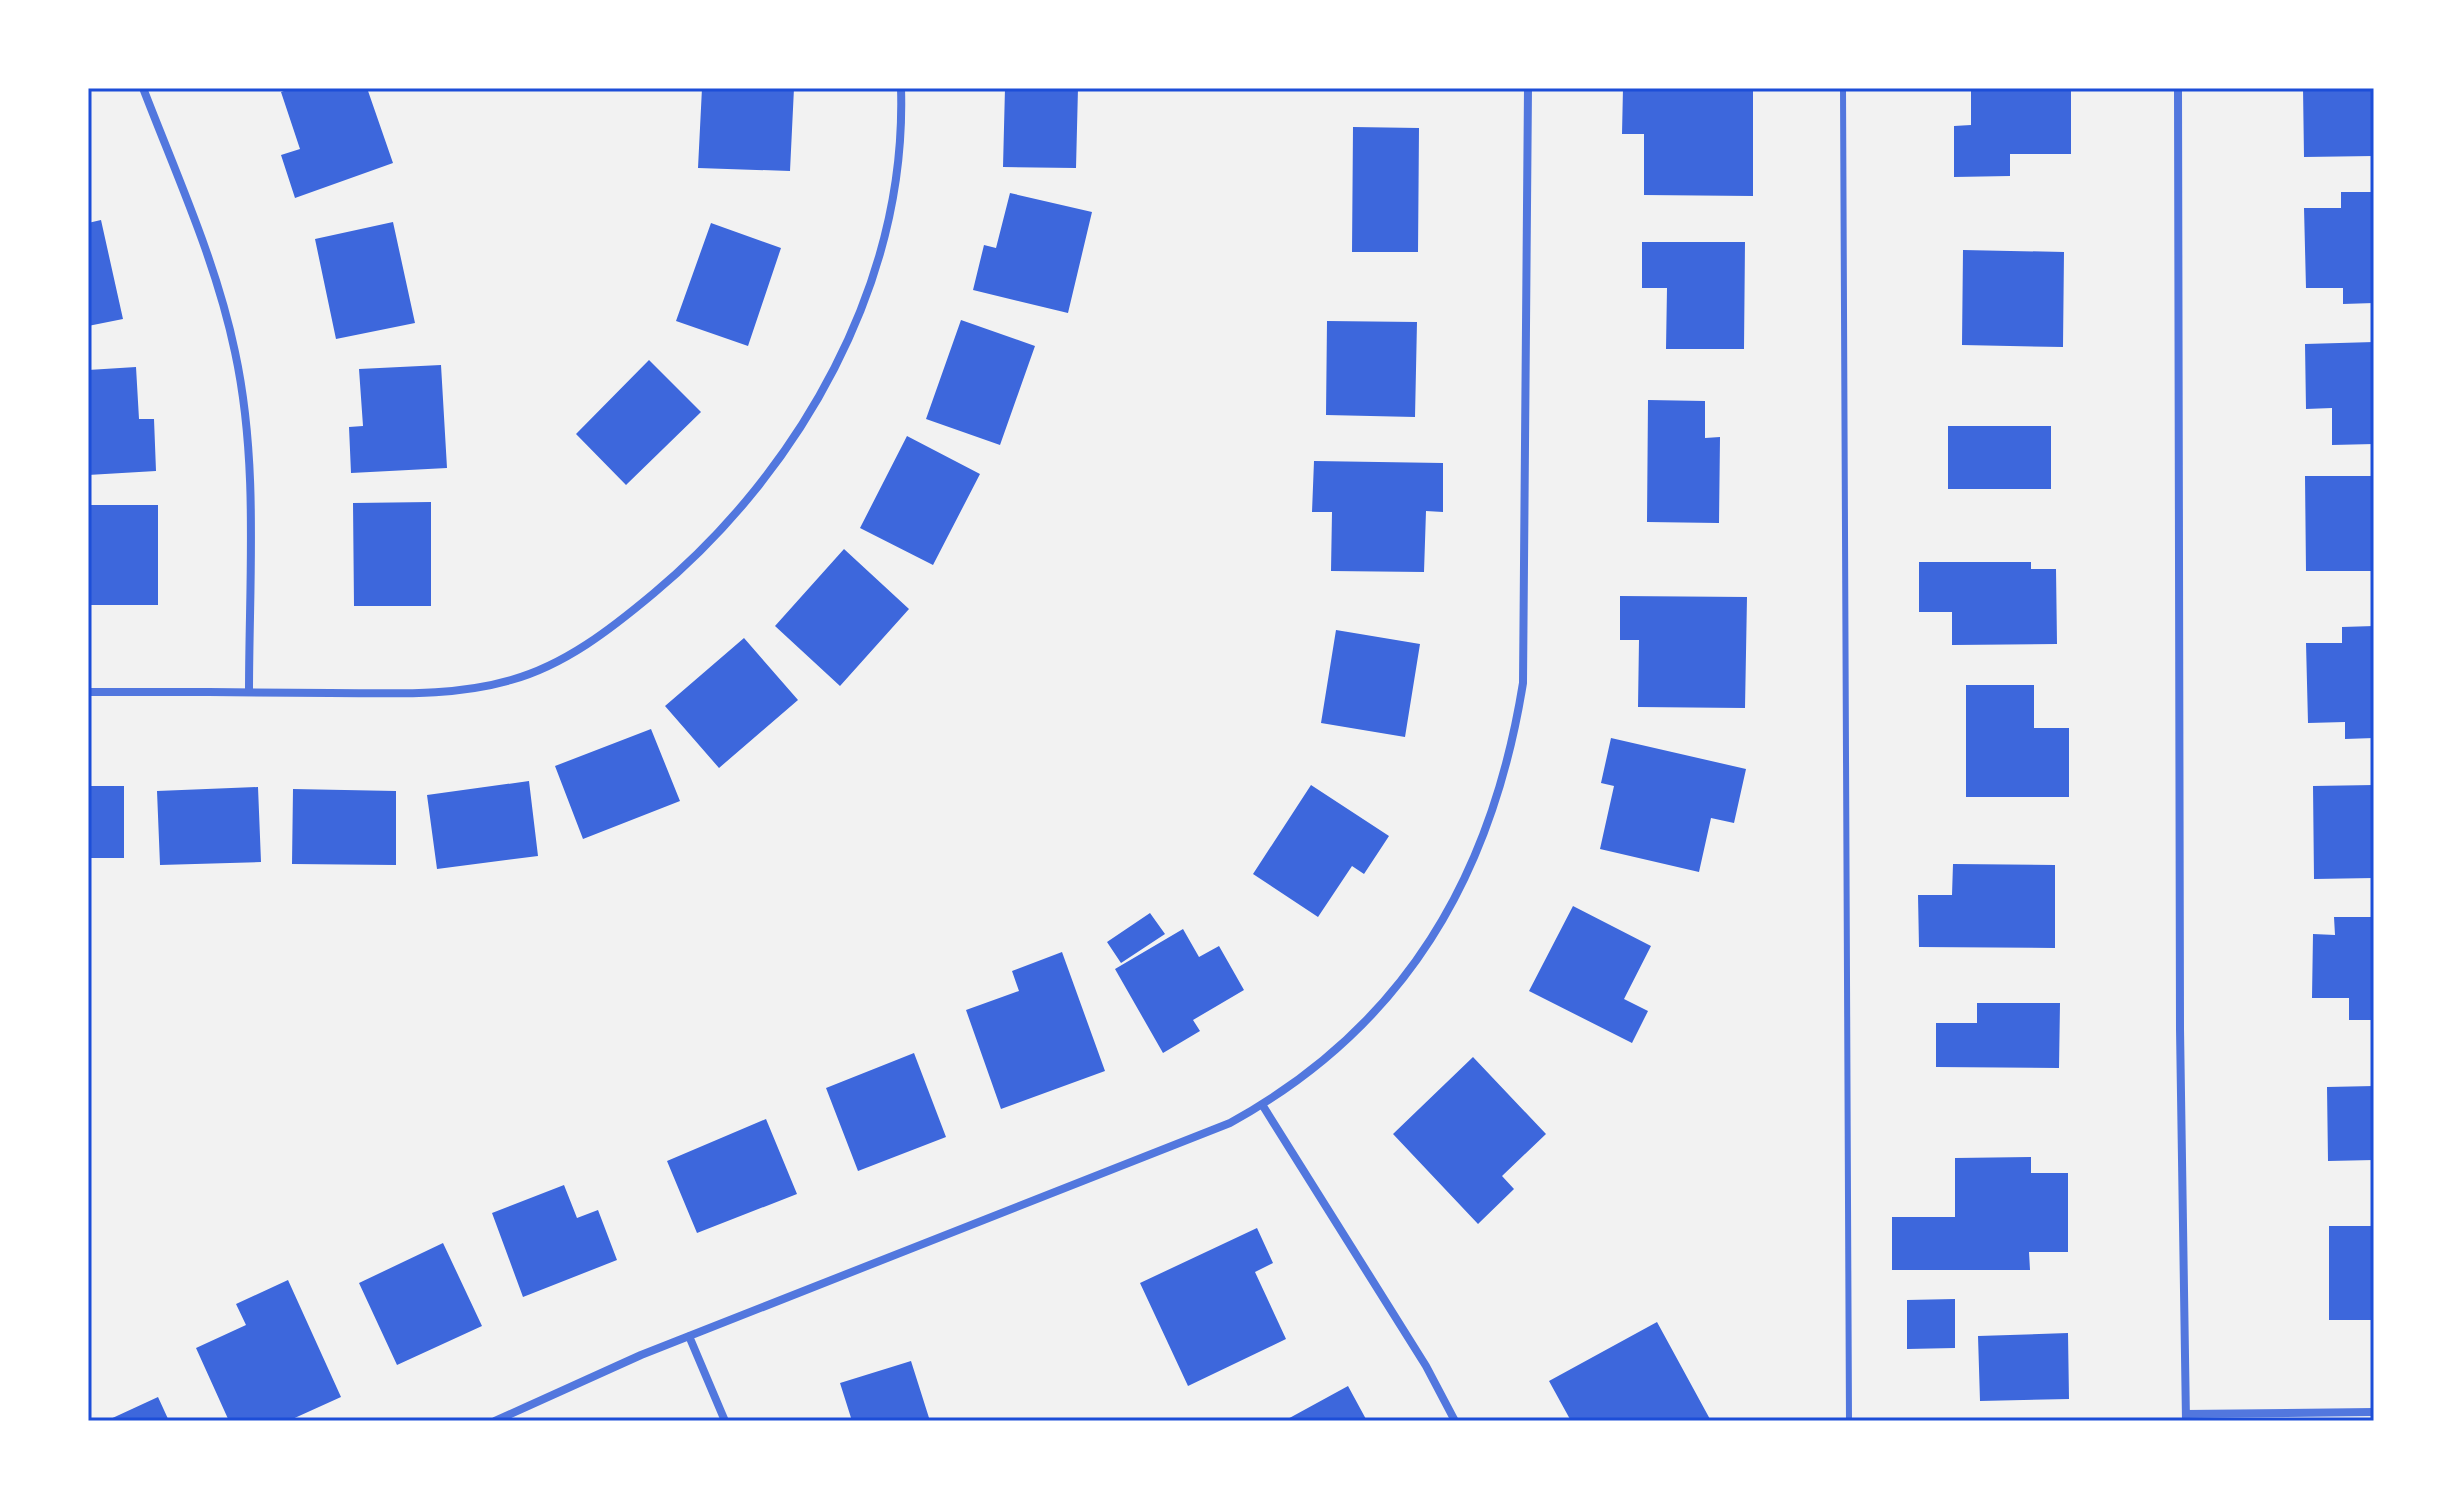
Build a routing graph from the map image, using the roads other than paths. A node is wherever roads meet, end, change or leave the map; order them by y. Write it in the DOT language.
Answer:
graph roads {
  1 [pos="143,88"];
  2 [pos="901,88"];
  3 [pos="1528,88"];
  4 [pos="1843,88"];
  5 [pos="2178,88"];
  6 [pos="88,692"];
  7 [pos="249,692"];
  8 [pos="1263,1106"];
  9 [pos="689,1336"];
  10 [pos="2374,1412"];
  11 [pos="2186,1417"];
  12 [pos="495,1421"];
  13 [pos="725,1421"];
  14 [pos="1455,1421"];
  15 [pos="1849,1421"];
  1 -- 7 [label="street"];
  2 -- 7 [label="street"];
  3 -- 8 [label="street"];
  4 -- 15 [label="lane"];
  5 -- 11 [label="street"];
  6 -- 7 [label="street"];
  8 -- 9 [label="street"];
  8 -- 14 [label="street"];
  9 -- 12 [label="street"];
  9 -- 13 [label="street"];
  10 -- 11 [label="street"];
}
